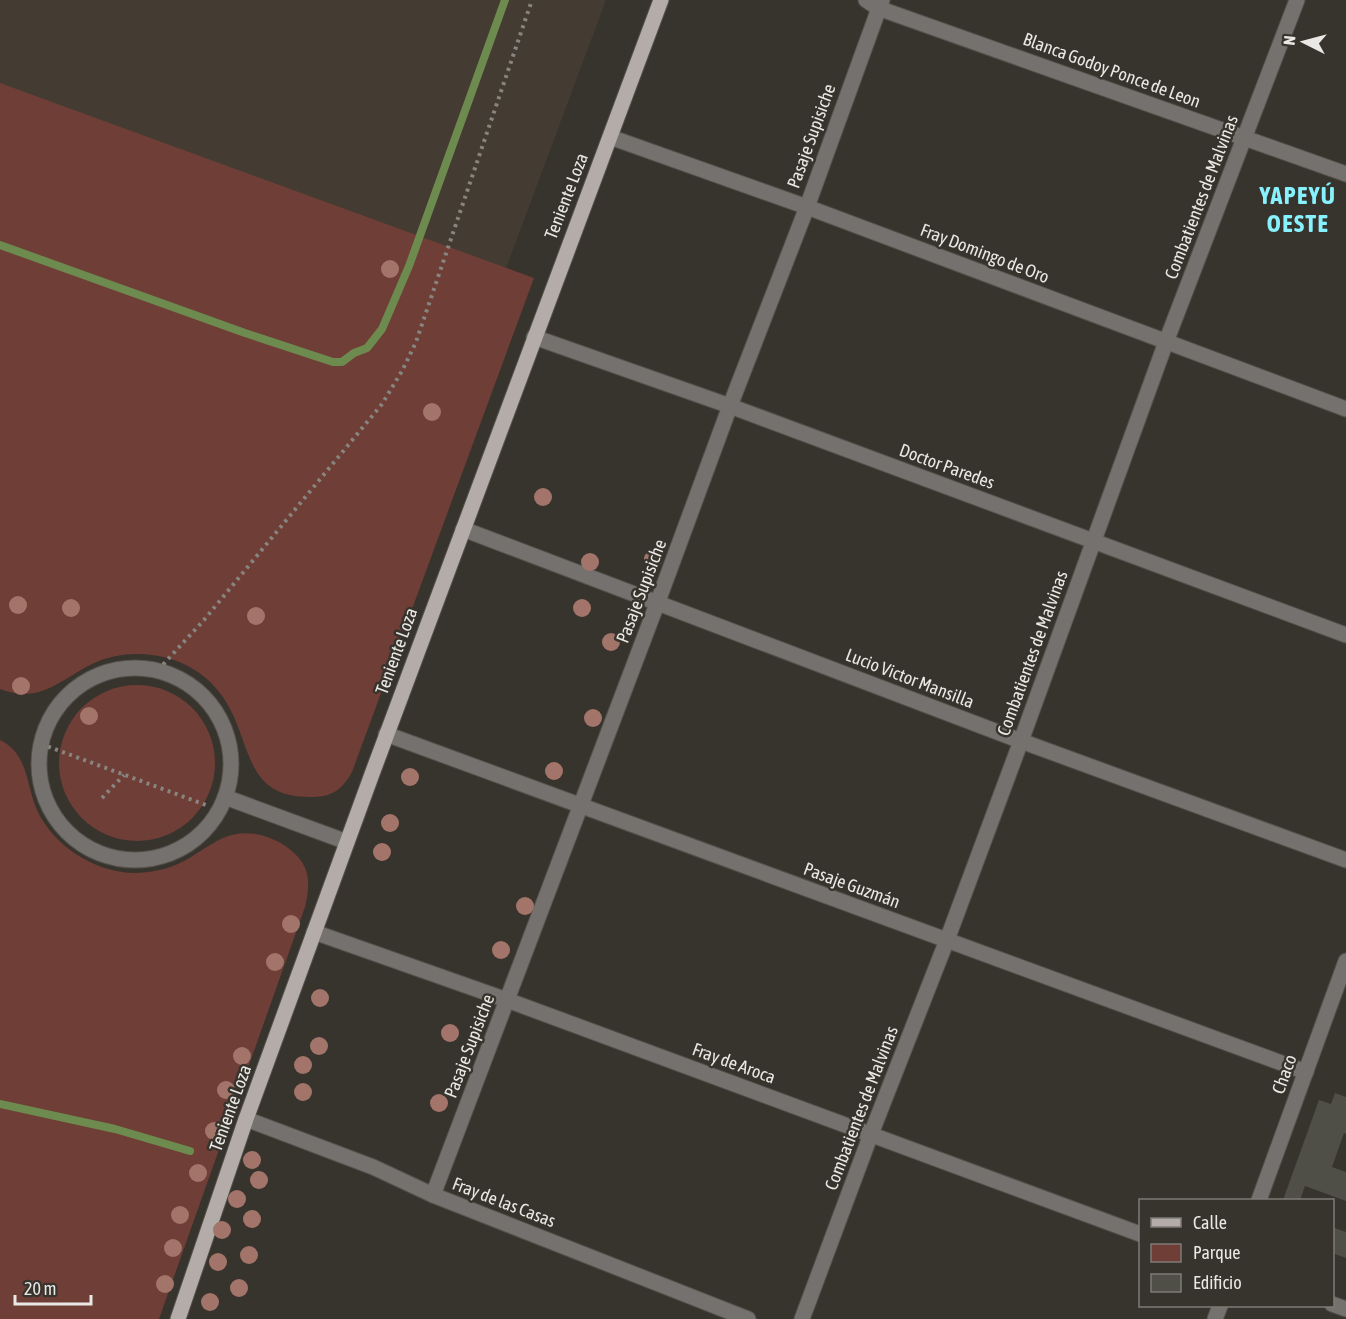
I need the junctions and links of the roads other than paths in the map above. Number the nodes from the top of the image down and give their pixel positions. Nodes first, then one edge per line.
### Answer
1 (660, 0) edge
2 (1297, 0) edge
3 (875, 3) edge
4 (610, 137) junction
5 (1244, 138) junction
6 (1346, 174) edge
7 (807, 207) junction
8 (534, 337) junction
9 (1166, 342) junction
10 (730, 406) junction
11 (1346, 410) edge
12 (462, 529) junction
13 (1093, 541) junction
14 (657, 604) junction
15 (1346, 635) edge
16 (387, 734) junction
17 (1021, 741) junction
18 (222, 803) junction
19 (579, 806) junction
20 (347, 842) junction
21 (1346, 860) edge
22 (314, 932) junction
23 (947, 940) junction
24 (1346, 961) edge
25 (507, 1000) junction
26 (1305, 1071) junction
27 (246, 1119) junction
28 (871, 1134) junction
29 (433, 1195) junction
30 (1259, 1199) edge
31 (1139, 1234) edge
32 (178, 1319) edge
33 (748, 1319) edge
34 (802, 1319) edge

1 - 4 main road, Teniente Loza
2 - 5 street, Combatientes de Malvinas
3 - 5 street, Blanca Godoy Ponce de Leon
3 - 7 street, Pasaje Supisiche
4 - 7 street, Fray Domingo de Oro
4 - 8 main road, Teniente Loza
5 - 6 street, Blanca Godoy Ponce de Leon
5 - 9 street, Combatientes de Malvinas
7 - 9 street, Fray Domingo de Oro
7 - 10 street, Pasaje Supisiche
8 - 10 street, Doctor Paredes
8 - 12 main road, Teniente Loza
9 - 11 street, Fray Domingo de Oro
9 - 13 street, Combatientes de Malvinas
10 - 13 street, Doctor Paredes
10 - 14 street, Pasaje Supisiche
12 - 14 street, Lucio Victor Mansilla
12 - 16 main road, Teniente Loza
13 - 15 street, Doctor Paredes
13 - 17 street, Combatientes de Malvinas
14 - 17 street, Lucio Victor Mansilla
14 - 19 street, Pasaje Supisiche
16 - 19 street, Pasaje Guzmán
16 - 20 main road, Teniente Loza
17 - 21 street, Lucio Victor Mansilla
17 - 23 street, Combatientes de Malvinas
18 - 18 street
18 - 20 street
19 - 23 street, Pasaje Guzmán
19 - 25 street, Pasaje Supisiche
20 - 22 main road, Teniente Loza
22 - 25 street, Fray de Aroca
22 - 27 main road, Teniente Loza
23 - 26 street, Pasaje Guzmán
23 - 28 street, Combatientes de Malvinas
24 - 26 street, Chaco
25 - 28 street, Fray de Aroca
25 - 29 street, Pasaje Supisiche
26 - 30 street, Chaco
27 - 29 street, Fray de las Casas
27 - 32 main road, Teniente Loza
28 - 31 street, Fray de Aroca
28 - 34 street, Combatientes de Malvinas
29 - 33 street, Fray de las Casas

